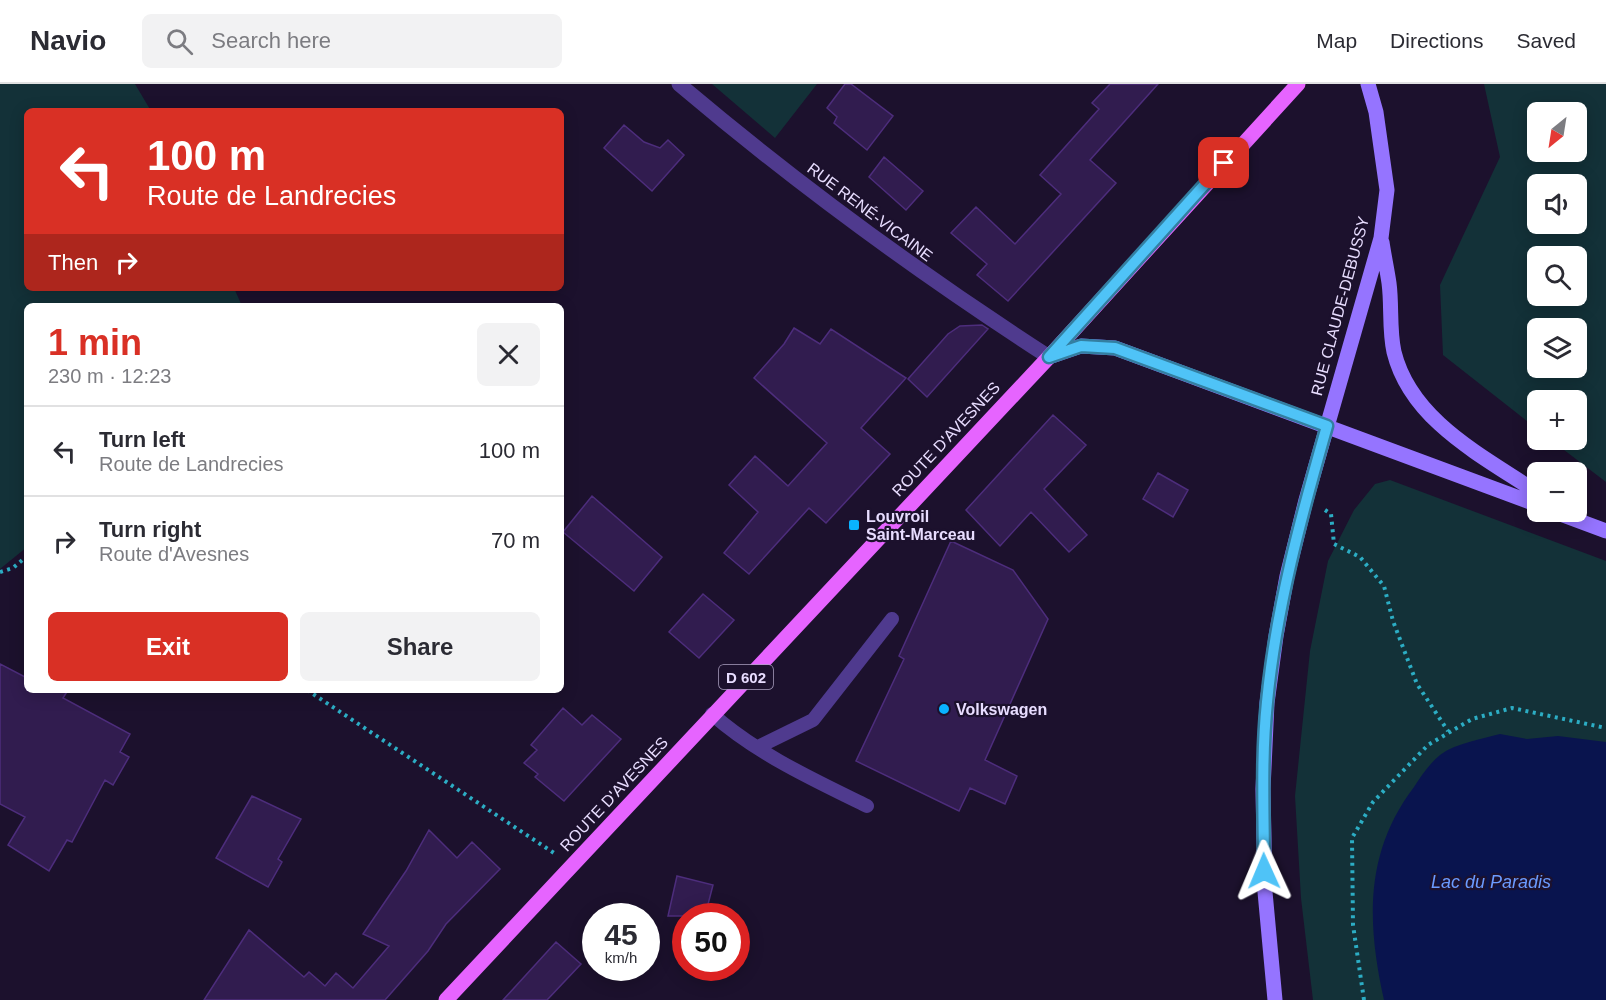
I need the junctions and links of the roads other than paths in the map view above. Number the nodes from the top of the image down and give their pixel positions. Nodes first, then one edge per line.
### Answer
1 (679, 84) edge
2 (1298, 84) edge
3 (1368, 84) edge
4 (1381, 238) junction
5 (1049, 357) junction
6 (1327, 426) junction
7 (1527, 486) edge
8 (1527, 501) edge
9 (1585, 522) edge
10 (1606, 531) edge
11 (892, 619) dead end
12 (712, 714) junction
13 (758, 747) junction
14 (867, 806) dead end
15 (446, 1000) edge
16 (1275, 1000) edge

1 - 5 street, RUE RENÉ-VICAINE
2 - 5 main road, ROUTE D'AVESNES / D 602
3 - 4 main road, RUE CLAUDE-DEBUSSY
4 - 6 main road, RUE CLAUDE-DEBUSSY
4 - 7 main road
5 - 6 main road
5 - 12 main road, ROUTE D'AVESNES / D 602
6 - 8 main road
6 - 16 main road, RUE CLAUDE-DEBUSSY
9 - 10 main road
11 - 13 lane
12 - 13 lane
12 - 15 main road, ROUTE D'AVESNES / D 602
13 - 14 lane

